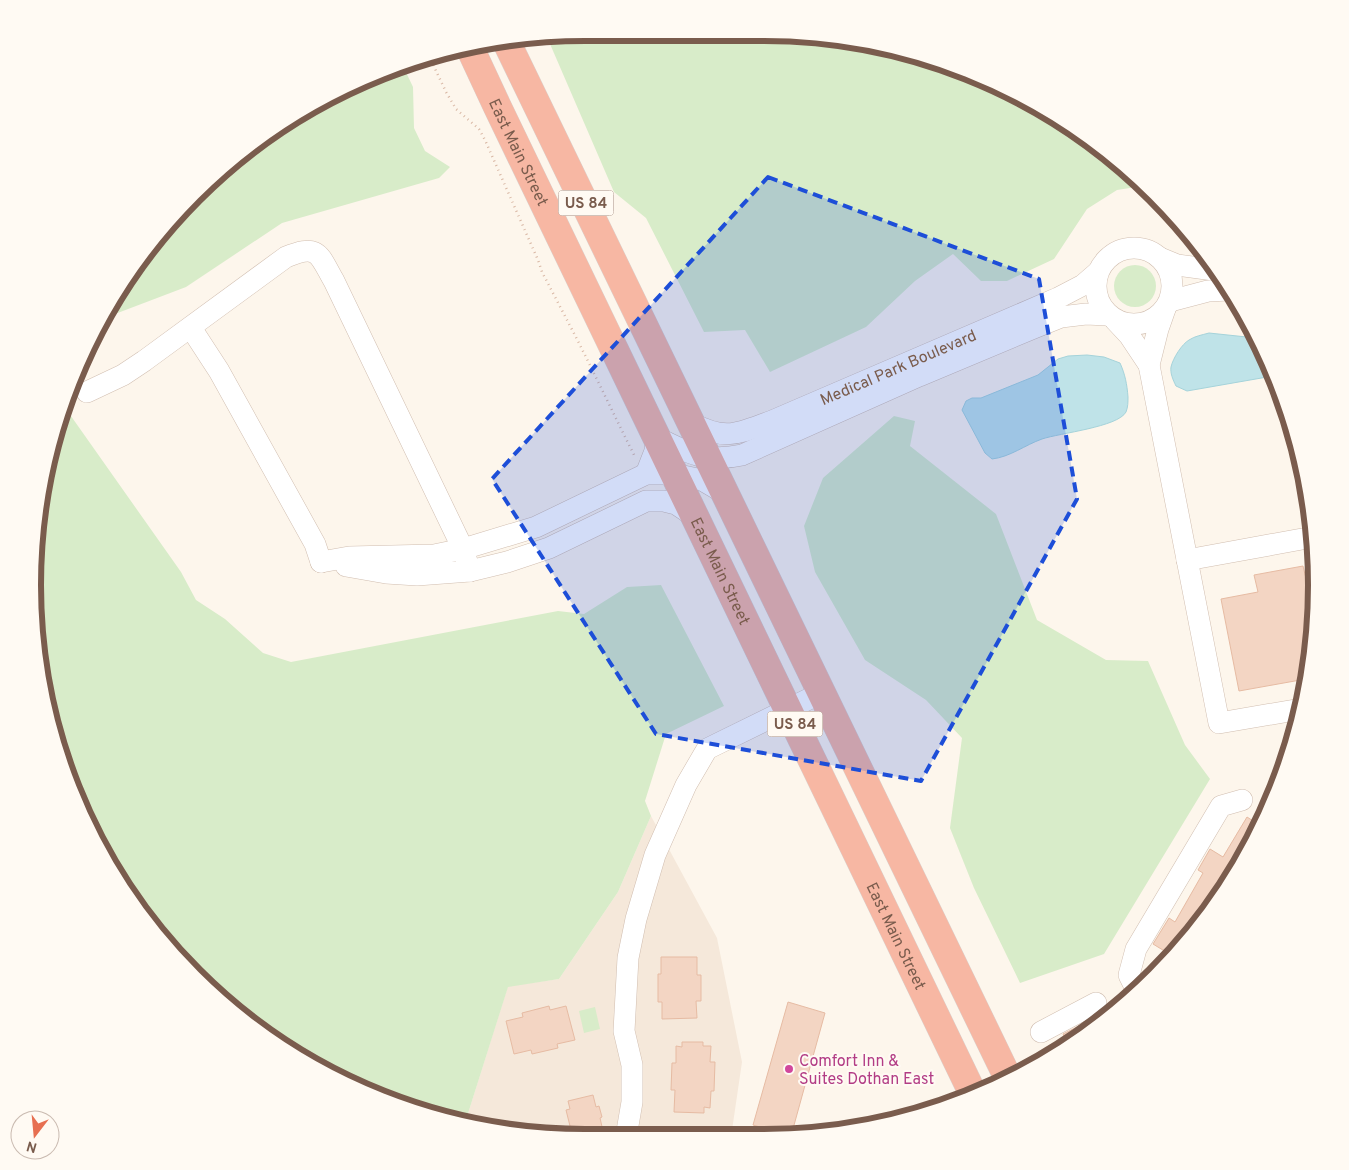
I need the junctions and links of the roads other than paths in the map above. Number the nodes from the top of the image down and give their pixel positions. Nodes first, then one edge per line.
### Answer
1 (509, 47) edge
2 (473, 53) edge
3 (1160, 258) junction
4 (1206, 269) edge
5 (1098, 272) junction
6 (1221, 290) edge
7 (1168, 305) junction
8 (1111, 317) junction
9 (191, 328) junction
10 (1149, 365) junction
11 (916, 368) junction
12 (87, 392) dead end
13 (691, 423) junction
14 (656, 437) junction
15 (742, 455) junction
16 (708, 458) junction
17 (674, 474) junction
18 (644, 475) junction
19 (726, 494) junction
20 (694, 516) junction
21 (1306, 538) edge
22 (463, 549) junction
23 (1187, 560) junction
24 (416, 565) junction
25 (470, 571) junction
26 (821, 692) junction
27 (787, 708) junction
28 (1293, 710) edge
29 (1242, 800) dead end
30 (1133, 984) edge
31 (1096, 1003) dead end
32 (1041, 1032) dead end
33 (1005, 1072) edge
34 (970, 1088) edge
35 (627, 1129) edge

1 - 13 highway, US 84
2 - 14 highway, East Main Street / US 84
3 - 4 street
3 - 5 street
3 - 7 street
5 - 8 street
5 - 11 street, Medical Park Boulevard
6 - 7 street
7 - 8 street
7 - 10 street
8 - 10 street
8 - 11 street, Medical Park Boulevard
9 - 12 street
9 - 22 street
9 - 24 street
10 - 23 street
11 - 13 street, Medical Park Boulevard
11 - 15 street, Medical Park Boulevard
13 - 16 highway, US 84
14 - 16 street, Medical Park Boulevard
14 - 17 highway, East Main Street / US 84
14 - 18 street
15 - 16 street, Medical Park Boulevard
15 - 19 street
16 - 19 highway, US 84
17 - 18 street
17 - 19 street
17 - 20 highway, East Main Street / US 84
18 - 22 street
19 - 26 highway, US 84
20 - 25 street
20 - 27 highway, East Main Street / US 84
21 - 23 street
22 - 24 street
22 - 25 street
23 - 28 street
24 - 25 street
26 - 27 street
26 - 33 highway, US 84
27 - 34 highway, East Main Street / US 84
27 - 35 street
29 - 30 street
31 - 32 street

